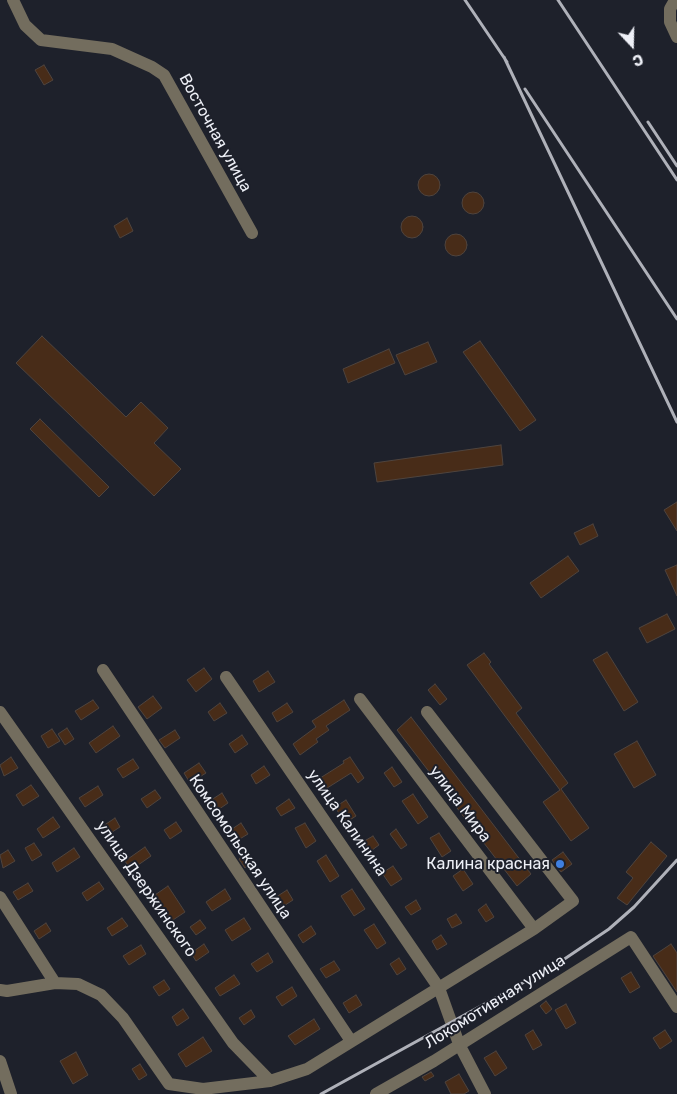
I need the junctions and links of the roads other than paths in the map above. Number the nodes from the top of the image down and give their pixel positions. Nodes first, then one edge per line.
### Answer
1 (13, 0) edge
2 (675, 0) edge
3 (677, 37) edge
4 (252, 233) dead end
5 (103, 670) dead end
6 (226, 677) dead end
7 (360, 698) dead end
8 (0, 712) edge
9 (427, 712) dead end
10 (0, 897) edge
11 (534, 929) junction
12 (55, 983) junction
13 (439, 988) junction
14 (0, 990) edge
15 (677, 1007) edge
16 (351, 1041) junction
17 (459, 1044) junction
18 (0, 1061) edge
19 (270, 1081) junction
20 (11, 1094) edge
21 (376, 1094) edge
22 (485, 1094) edge

1 - 4 street, Восточная улица
2 - 3 street
5 - 16 street, Комсомольская улица
6 - 13 street, улица Калинина
7 - 11 street, улица Мира
8 - 19 street, улица Дзержинского
9 - 11 street
10 - 12 street
11 - 13 street
12 - 14 street
12 - 19 street
13 - 16 street
13 - 17 street, улица Калинина
15 - 17 street, Локомотивная улица
16 - 19 street
17 - 21 street, Локомотивная улица
17 - 22 street, улица Калинина
18 - 20 street

